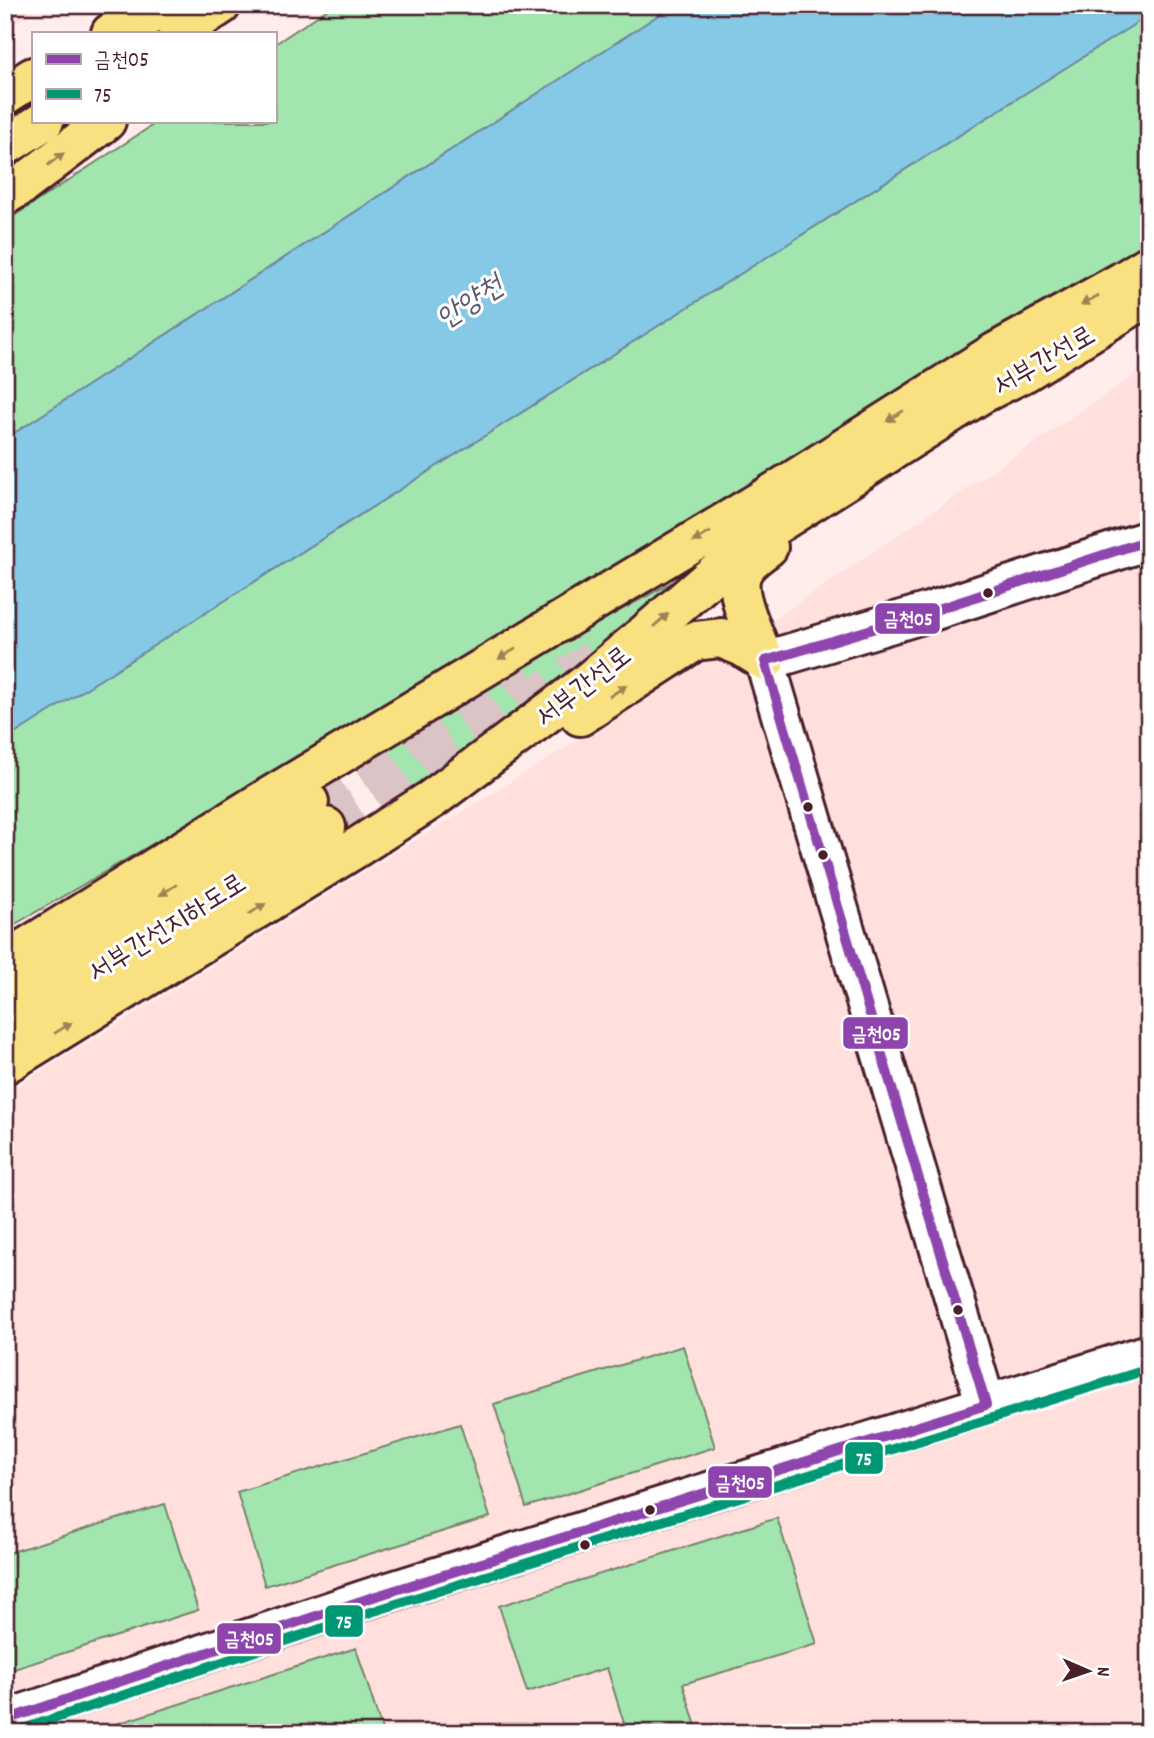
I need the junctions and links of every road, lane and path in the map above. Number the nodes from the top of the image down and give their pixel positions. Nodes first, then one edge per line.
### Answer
1 (172, 5) edge
2 (221, 5) edge
3 (246, 5) edge
4 (113, 32) edge
5 (180, 32) edge
6 (213, 32) edge
7 (32, 78) edge
8 (5, 95) edge
9 (42, 122) edge
10 (105, 122) edge
11 (5, 146) edge
12 (5, 195) edge
13 (1149, 265) edge
14 (1149, 296) edge
15 (1025, 372) junction
16 (1149, 541) edge
17 (765, 661) junction
18 (432, 799) junction
19 (256, 805) junction
20 (5, 941) edge
21 (5, 961) edge
22 (5, 992) edge
23 (5, 1025) edge
24 (5, 1064) edge
25 (1149, 1354) edge
26 (986, 1405) junction
27 (5, 1720) edge

1 - 4 main road
2 - 5 main road
3 - 6 main road
7 - 8 main road
9 - 11 main road
12 -> 10 main road
13 -> 19 main road, 서부간선로
14 - 15 main road, 서부간선로
15 - 17 main road
18 -> 15 main road, 서부간선로
16 - 17 street
18 -> 17 main road
17 - 26 street
24 -> 18 main road, 서부간선로
19 - 20 main road
19 - 21 main road, 서부간선로
23 -> 22 main road, 서부간선지하도로
25 - 26 street
26 - 27 street

